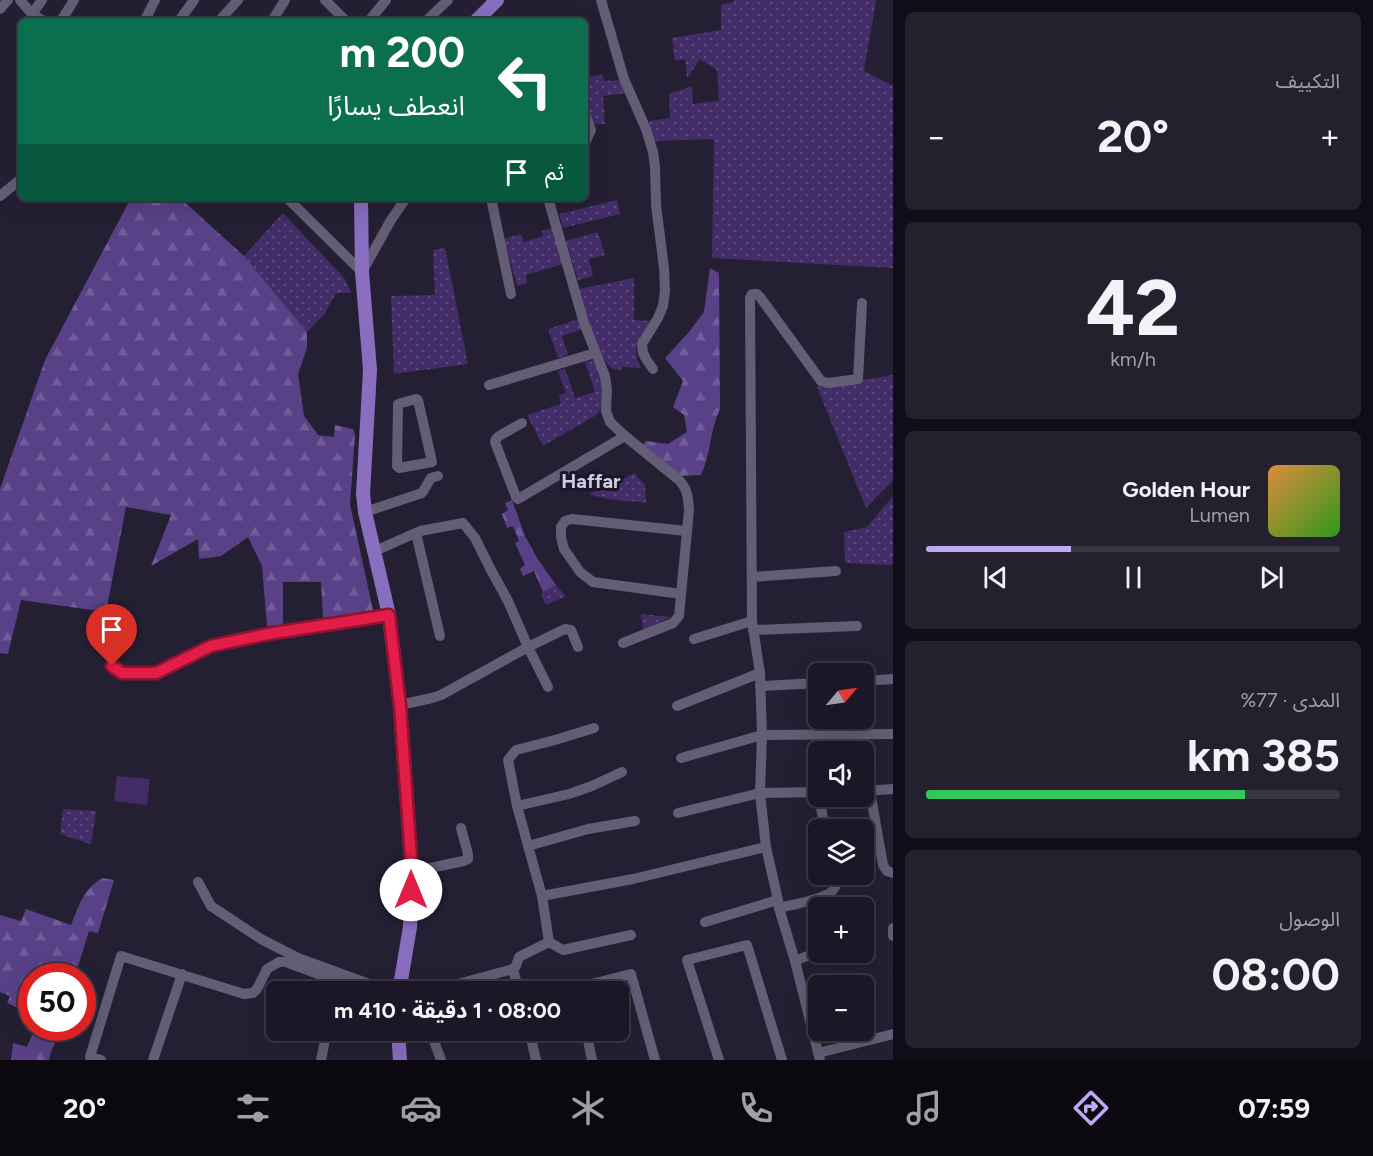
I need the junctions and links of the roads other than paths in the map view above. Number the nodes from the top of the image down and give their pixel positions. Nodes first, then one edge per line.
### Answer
1 (20, 0) edge
2 (42, 0) edge
3 (74, 0) edge
4 (155, 0) edge
5 (194, 0) edge
6 (238, 0) edge
7 (285, 0) edge
8 (325, 0) edge
9 (386, 0) edge
10 (448, 0) edge
11 (497, 0) edge
12 (601, 0) edge
13 (32, 14) junction
14 (39, 18) edge
15 (63, 18) edge
16 (146, 18) dead end
17 (181, 18) edge
18 (222, 18) edge
19 (274, 18) edge
20 (343, 18) edge
21 (371, 18) edge
22 (429, 18) edge
23 (479, 18) edge
24 (588, 122) edge
25 (588, 136) edge
26 (18, 181) edge
27 (0, 196) edge
28 (290, 201) edge
29 (362, 201) edge
30 (404, 201) edge
31 (492, 201) edge
32 (549, 201) edge
33 (362, 272) junction
34 (512, 294) dead end
35 (862, 303) dead end
36 (595, 353) junction
37 (653, 369) dead end
38 (489, 385) dead end
39 (522, 423) dead end
40 (625, 436) junction
41 (432, 462) joint
42 (438, 476) dead end
43 (365, 512) junction
44 (686, 531) junction
45 (416, 533) junction
46 (375, 551) junction
47 (836, 571) dead end
48 (752, 577) junction
49 (681, 594) junction
50 (389, 615) junction
51 (110, 621) dead end
52 (752, 625) junction
53 (857, 626) dead end
54 (440, 636) dead end
55 (694, 639) dead end
56 (623, 643) dead end
57 (528, 647) junction
58 (579, 647) dead end
59 (760, 673) junction
60 (893, 679) edge
61 (874, 680) edge
62 (808, 684) edge
63 (760, 686) junction
64 (548, 687) dead end
65 (400, 705) junction
66 (677, 706) dead end
67 (594, 728) dead end
68 (893, 734) edge
69 (762, 735) junction
70 (681, 758) dead end
71 (622, 772) dead end
72 (893, 789) edge
73 (874, 790) edge
74 (760, 793) junction
75 (808, 794) edge
76 (517, 806) junction
77 (871, 807) edge
78 (678, 813) dead end
79 (635, 821) dead end
80 (460, 828) dead end
81 (528, 846) junction
82 (766, 847) junction
83 (412, 872) junction
84 (893, 873) edge
85 (198, 882) dead end
86 (835, 885) edge
87 (542, 896) junction
88 (778, 904) junction
89 (705, 922) dead end
90 (893, 928) edge
91 (631, 935) dead end
92 (893, 936) edge
93 (549, 942) junction
94 (808, 956) edge
95 (795, 961) junction
96 (513, 969) junction
97 (182, 974) junction
98 (327, 981) edge
99 (361, 981) edge
100 (401, 981) edge
101 (469, 981) edge
102 (516, 981) edge
103 (604, 981) edge
104 (893, 1034) edge
105 (325, 1041) edge
106 (399, 1041) edge
107 (434, 1041) edge
108 (532, 1041) edge
109 (588, 1041) edge
110 (819, 1056) edge
111 (101, 1060) edge
112 (153, 1060) edge
113 (321, 1060) edge
114 (400, 1060) edge
115 (441, 1060) edge
116 (536, 1060) edge
117 (592, 1060) edge
118 (656, 1060) edge
119 (719, 1060) edge
120 (782, 1060) edge

1 - 13 street
2 - 13 street
3 - 15 street
4 - 16 street
5 - 17 street
6 - 18 street
7 - 19 street
8 - 20 street
9 - 21 street
10 - 22 street
11 - 23 main road
12 - 37 street
13 - 14 street
24 - 25 street
26 - 27 street
28 - 33 street
29 - 33 main road
30 - 33 street
31 - 34 street
32 - 36 street
33 - 43 main road
35 - 48 street
36 - 38 street
36 - 40 street
39 - 40 street
40 - 44 street
41 - 41 street
42 - 43 street
43 - 46 main road
44 - 49 street
44 - 49 street
45 - 46 street
45 - 54 street
45 - 57 street
46 - 50 main road
47 - 48 street
48 - 52 street
49 - 56 street
50 - 51 street
50 - 65 main road
52 - 53 street
52 - 55 street
52 - 59 street
57 - 58 street
57 - 64 street
57 - 65 street
59 - 63 street
59 - 66 street
60 - 61 street
62 - 63 street
63 - 69 street
65 - 83 main road
67 - 76 street
68 - 69 street
69 - 70 street
69 - 74 street
71 - 76 street
72 - 73 street
74 - 75 street
74 - 78 street
74 - 82 street
76 - 81 street
77 - 84 street
79 - 81 street
80 - 83 street
81 - 87 street
82 - 87 street
82 - 88 street
83 - 100 main road
85 - 99 street
86 - 88 street
87 - 93 street
88 - 89 street
88 - 95 street
90 - 92 street
91 - 93 street
93 - 96 street
94 - 95 street
95 - 110 street
96 - 101 street
96 - 102 street
97 - 98 street
97 - 111 street
97 - 112 street
103 - 118 street
104 - 110 street
105 - 113 street
106 - 114 main road
107 - 115 street
108 - 116 street
109 - 117 street
119 - 120 street

